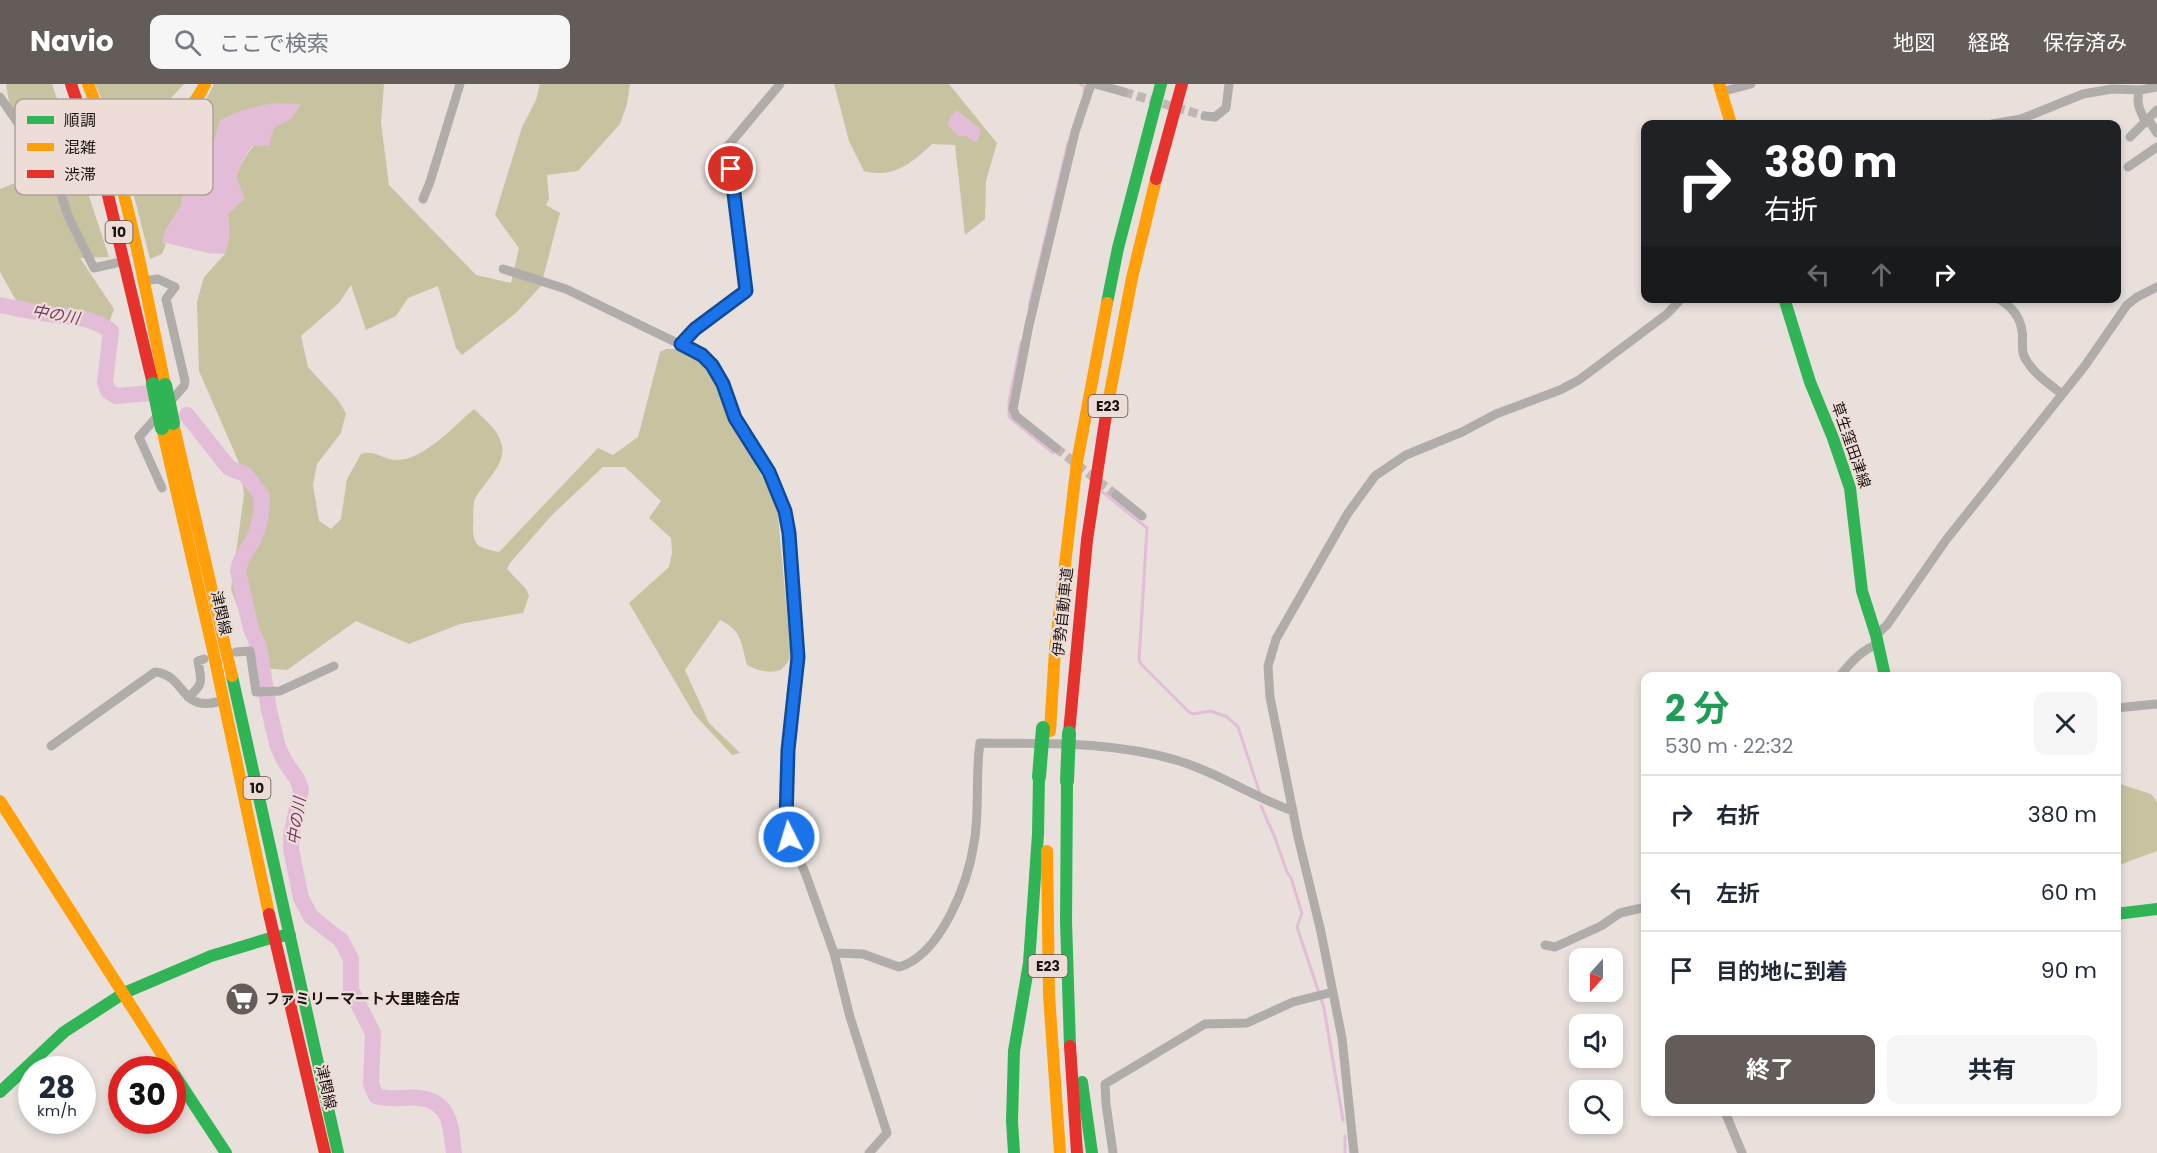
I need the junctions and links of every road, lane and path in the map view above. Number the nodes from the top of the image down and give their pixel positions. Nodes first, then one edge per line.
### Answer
1 (71, 84) edge
2 (88, 84) edge
3 (205, 84) edge
4 (460, 84) edge
5 (780, 84) edge
6 (1093, 84) edge
7 (1161, 84) edge
8 (1182, 84) edge
9 (1229, 84) edge
10 (1751, 84) edge
11 (2107, 87) edge
12 (2157, 87) edge
13 (1720, 88) edge
14 (2140, 90) junction
15 (1124, 92) tunnel mouth
16 (0, 97) edge
17 (77, 99) edge
18 (93, 99) edge
19 (196, 99) edge
20 (2157, 110) edge
21 (1205, 116) dead end
22 (15, 119) edge
23 (1730, 120) edge
24 (2015, 120) edge
25 (2147, 120) junction
26 (2157, 133) edge
27 (2130, 137) dead end
28 (2157, 147) edge
29 (2128, 167) dead end
30 (61, 195) edge
31 (107, 195) edge
32 (124, 195) edge
33 (423, 199) dead end
34 (116, 263) dead end
35 (503, 269) dead end
36 (150, 280) dead end
37 (2157, 287) edge
38 (1677, 303) edge
39 (1786, 303) edge
40 (2004, 303) edge
41 (681, 344) junction
42 (159, 384) junction
43 (2062, 394) junction
44 (168, 426) junction
45 (1056, 448) tunnel mouth
46 (162, 488) dead end
47 (1116, 495) tunnel mouth
48 (1142, 516) dead end
49 (1877, 639) junction
50 (236, 652) dead end
51 (204, 659) dead end
52 (334, 666) dead end
53 (1843, 672) edge
54 (1884, 672) edge
55 (188, 697) junction
56 (217, 702) dead end
57 (2157, 704) edge
58 (2121, 708) edge
59 (51, 746) dead end
60 (1044, 777) junction
61 (0, 801) edge
62 (1293, 812) junction
63 (1641, 908) edge
64 (2157, 909) edge
65 (2121, 913) edge
66 (290, 935) junction
67 (274, 937) junction
68 (1545, 945) dead end
69 (834, 953) junction
70 (1066, 962) junction
71 (124, 993) junction
72 (1329, 993) junction
73 (163, 1056) edge
74 (0, 1092) edge
75 (186, 1092) edge
76 (1727, 1116) edge
77 (226, 1153) edge
78 (325, 1153) edge
79 (338, 1153) edge
80 (869, 1153) edge
81 (1014, 1153) edge
82 (1060, 1153) edge
83 (1077, 1153) edge
84 (1092, 1153) edge
85 (1113, 1153) edge
86 (1354, 1153) edge
87 (1742, 1153) edge

1 - 17 main road, 津関線 / 10
2 - 18 main road, 津関線 / 10
3 - 19 main road
4 - 33 street
5 - 41 street
6 - 15 street
6 - 45 street
7 - 60 main road, 伊勢自動車道 / E23
8 - 70 main road, 伊勢自動車道 / E23, bridge
9 - 21 street
10 - 13 street
11 - 14 street
11 - 24 street
12 - 14 street
13 - 23 main road
14 - 25 street
16 - 22 street
20 - 25 street
25 - 26 street
25 - 27 street
28 - 29 street
30 - 34 street
31 - 42 main road, 津関線 / 10
32 - 42 main road, 津関線 / 10
35 - 41 street
36 - 46 street
37 - 43 street
38 - 62 street
39 - 49 main road, 草生窪田津線
40 - 43 street
41 - 69 street
42 - 44 main road, 津関線 / 10, bridge
43 - 49 street
44 - 66 main road, 津関線 / 10
44 - 67 main road, 津関線 / 10
47 - 48 street
49 - 53 street
49 - 54 main road, 草生窪田津線
50 - 52 street
51 - 55 street
55 - 56 street
55 - 59 street
57 - 58 street
60 - 81 main road
60 - 82 main road, 伊勢自動車道 / E23
61 - 71 main road
62 - 69 street
62 - 72 street
63 - 68 street
64 - 65 main road
66 - 67 main road
66 - 79 main road, 津関線 / 10
67 - 71 main road
67 - 78 main road, 津関線 / 10
69 - 80 street
70 - 83 main road, 伊勢自動車道 / E23
70 - 84 main road
71 - 73 main road
71 - 74 main road
72 - 85 street
72 - 86 street
75 - 77 main road
76 - 87 street

